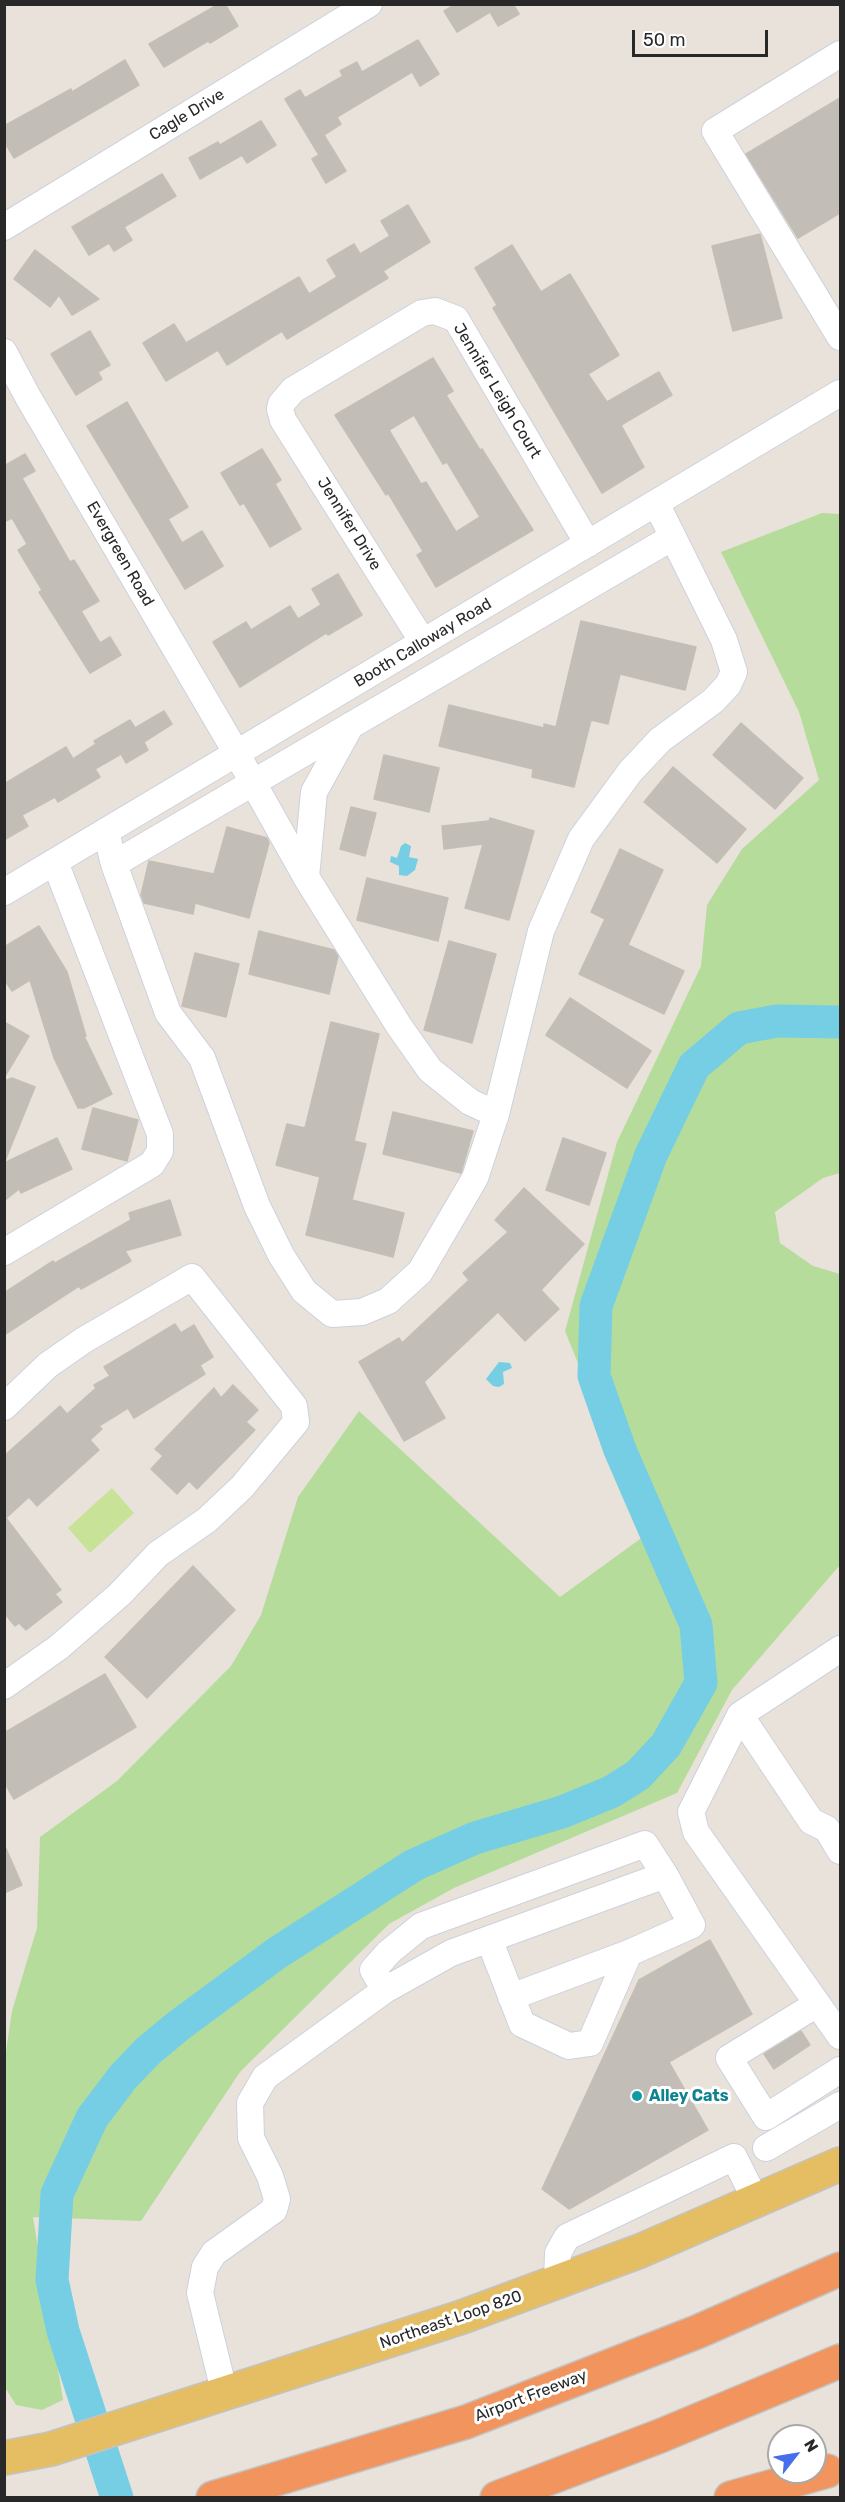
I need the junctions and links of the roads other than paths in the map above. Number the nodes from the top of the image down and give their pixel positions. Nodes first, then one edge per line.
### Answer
1 (369, 4) edge
2 (840, 54) edge
3 (4, 227) edge
4 (840, 337) edge
5 (4, 352) edge
6 (840, 393) edge
7 (281, 404) joint
8 (656, 503) junction
9 (673, 537) junction
10 (588, 544) junction
11 (423, 642) junction
12 (351, 725) junction
13 (237, 754) junction
14 (253, 784) junction
15 (106, 832) junction
16 (56, 862) junction
17 (114, 864) junction
18 (306, 877) junction
19 (4, 892) edge
20 (496, 1114) junction
21 (4, 1252) edge
22 (4, 1407) edge
23 (840, 1650) edge
24 (6, 1681) edge
25 (740, 1715) junction
26 (837, 1838) edge
27 (665, 1875) junction
28 (489, 1939) junction
29 (629, 1953) junction
30 (385, 1990) junction
31 (511, 1997) junction
32 (818, 2004) junction
33 (840, 2036) edge
34 (840, 2070) edge
35 (840, 2105) edge
36 (766, 2148) dead end
37 (840, 2164) edge
38 (756, 2201) junction
39 (840, 2269) edge
40 (557, 2282) junction
41 (840, 2361) edge
42 (225, 2395) junction
43 (7, 2450) edge
44 (834, 2468) edge
45 (213, 2498) edge
46 (497, 2498) edge
47 (730, 2498) edge
48 (763, 2498) edge

1 - 3 street, Cagle Drive
2 - 4 street
5 - 13 street, Evergreen Road
6 - 8 street, Booth Calloway Road
7 - 10 street, Jennifer Leigh Court
7 - 11 street, Jennifer Drive
8 - 9 street
8 - 10 street, Booth Calloway Road
9 - 12 street
9 - 20 street
10 - 11 street, Booth Calloway Road
11 - 13 street, Booth Calloway Road
12 - 14 street
12 - 18 street
13 - 14 street, Evergreen Road
13 - 15 street, Booth Calloway Road
14 - 17 street
14 - 18 street, Evergreen Road
15 - 16 street, Booth Calloway Road
15 - 17 street
16 - 19 street, Booth Calloway Road
16 - 21 street
17 - 20 street
18 - 20 street, Evergreen Road
22 - 24 street
23 - 25 street
25 - 26 street
25 - 32 street
27 - 28 street
27 - 29 street
27 - 30 street
28 - 30 street
28 - 31 street
29 - 31 street
29 - 31 street
30 - 42 street
32 - 33 street
32 - 34 street
35 - 36 street
37 - 38 main road, Northeast Loop 820
38 - 40 main road, Northeast Loop 820
38 - 40 street
39 - 45 highway, Airport Freeway
40 - 42 main road, Northeast Loop 820
41 - 46 highway
42 - 43 main road, Northeast Loop 820
44 - 47 highway
44 - 48 main road

